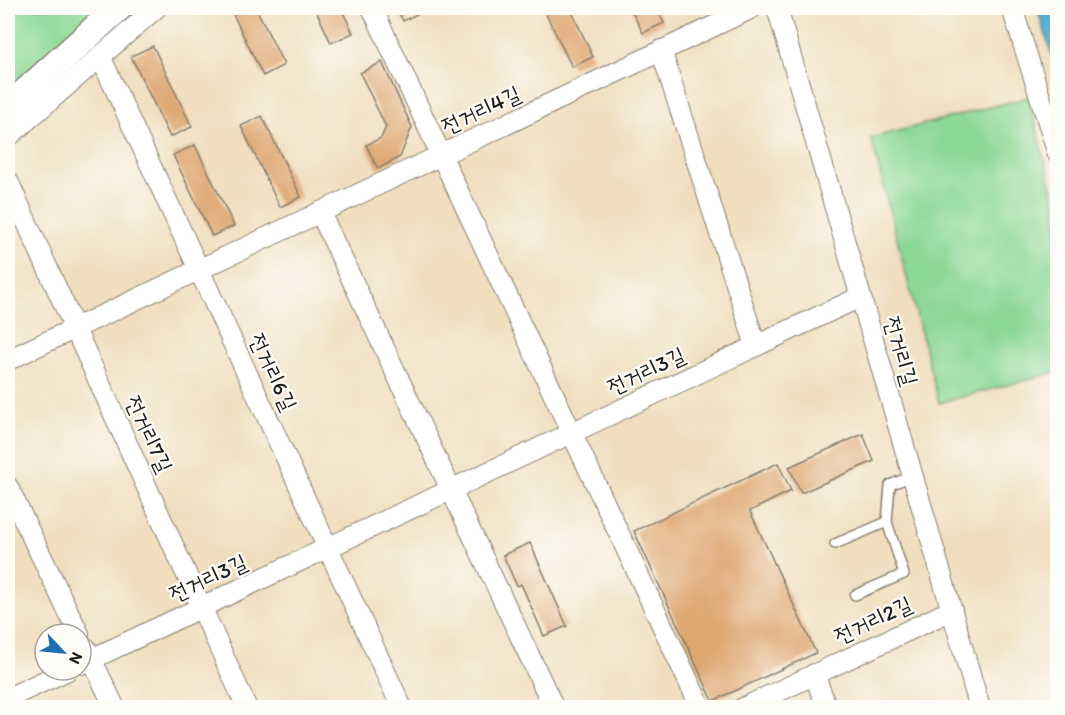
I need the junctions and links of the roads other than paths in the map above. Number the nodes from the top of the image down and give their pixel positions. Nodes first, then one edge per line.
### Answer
1 (118, 8) edge
2 (156, 8) edge
3 (372, 8) edge
4 (752, 8) edge
5 (777, 8) edge
6 (1012, 8) edge
7 (662, 50) junction
8 (100, 56) junction
9 (8, 108) edge
10 (8, 137) edge
11 (442, 154) junction
12 (1058, 154) edge
13 (8, 181) edge
14 (320, 212) junction
15 (199, 270) junction
16 (860, 297) junction
17 (74, 328) junction
18 (756, 346) junction
19 (8, 360) edge
20 (572, 433) junction
21 (912, 476) junction
22 (8, 487) edge
23 (452, 489) junction
24 (886, 522) junction
25 (835, 544) dead end
26 (328, 548) junction
27 (855, 595) dead end
28 (201, 607) junction
29 (952, 610) junction
30 (73, 622) edge
31 (93, 658) edge
32 (93, 672) edge
33 (814, 674) junction
34 (42, 682) edge
35 (8, 698) edge
36 (115, 708) edge
37 (247, 708) edge
38 (402, 708) edge
39 (554, 708) edge
40 (701, 708) edge
41 (743, 708) edge
42 (827, 708) edge
43 (980, 708) edge

1 - 9 street
2 - 8 street
3 - 11 street
4 - 7 street, 전거리4길
5 - 16 street, 전거리길
6 - 12 street
7 - 11 street, 전거리4길
7 - 18 street
8 - 10 street
8 - 15 street, 전거리6길
11 - 14 street, 전거리4길
11 - 20 street
13 - 17 street, 전거리7길
14 - 15 street, 전거리4길
14 - 23 street
15 - 17 street, 전거리4길
15 - 26 street, 전거리6길
16 - 18 street, 전거리3길
16 - 21 street, 전거리길
17 - 19 street, 전거리4길
17 - 28 street, 전거리7길
18 - 20 street, 전거리3길
20 - 23 street, 전거리3길
20 - 40 street
21 - 24 lane
21 - 29 street, 전거리길
22 - 30 street
23 - 26 street, 전거리3길
23 - 39 street
24 - 25 lane
24 - 27 lane
26 - 28 street, 전거리3길
26 - 38 street, 전거리6길
28 - 31 street, 전거리3길
28 - 37 street, 전거리7길
29 - 33 street, 전거리2길
29 - 43 street, 전거리길
32 - 36 street
33 - 41 street, 전거리2길
33 - 42 street
34 - 35 street

